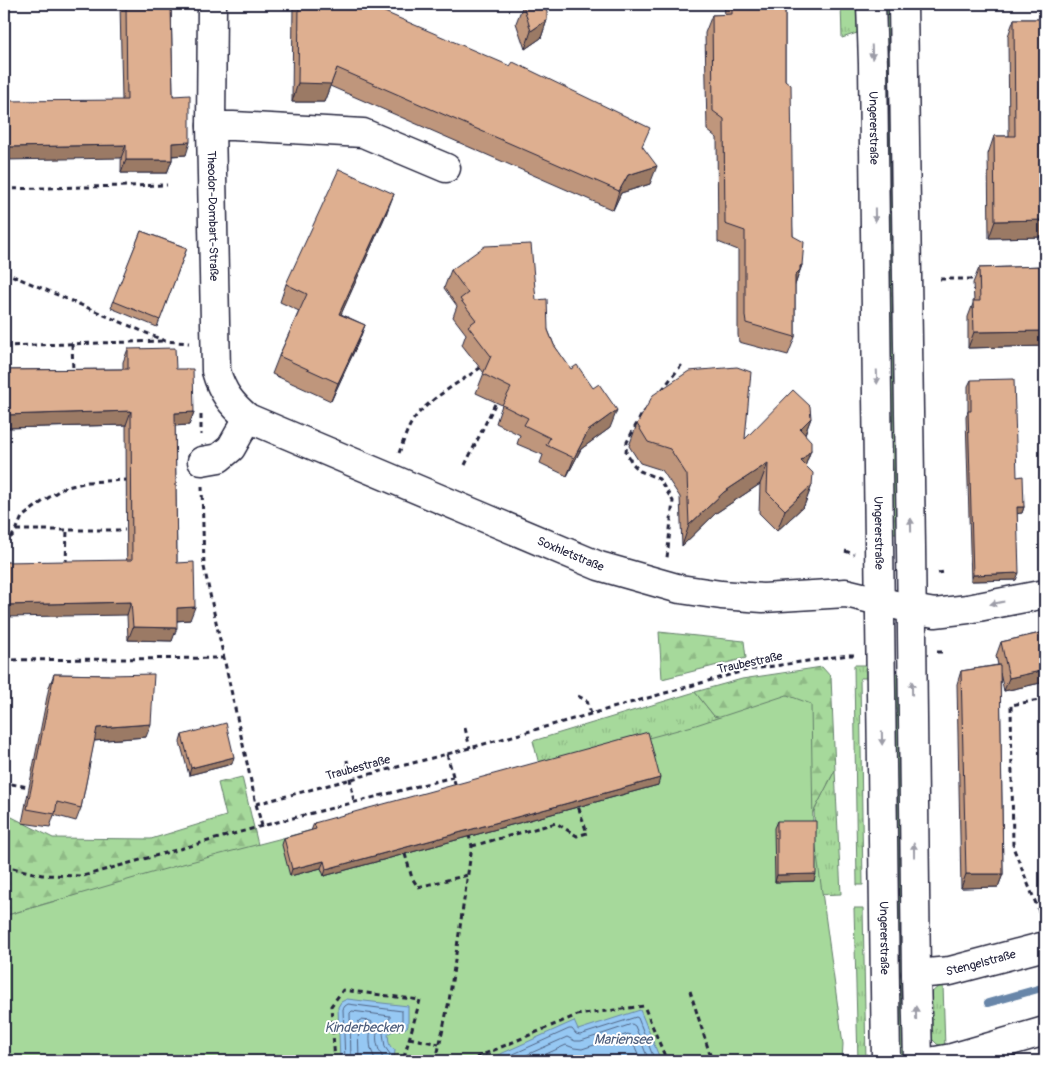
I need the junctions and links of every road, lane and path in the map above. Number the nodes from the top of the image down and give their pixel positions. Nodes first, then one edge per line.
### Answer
1 (212, 4) edge
2 (871, 4) edge
3 (904, 4) edge
4 (212, 126) junction
5 (446, 168) dead end
6 (167, 185) dead end
7 (4, 189) edge
8 (4, 272) edge
9 (940, 279) dead end
10 (978, 279) edge
11 (165, 341) junction
12 (190, 343) dead end
13 (72, 344) junction
14 (4, 346) edge
15 (683, 364) dead end
16 (480, 368) edge
17 (73, 372) edge
18 (6, 374) edge
19 (660, 392) edge
20 (496, 402) edge
21 (648, 406) edge
22 (201, 415) dead end
23 (248, 418) junction
24 (202, 461) junction
25 (465, 464) dead end
26 (389, 477) junction
27 (126, 480) dead end
28 (16, 530) junction
29 (67, 530) junction
30 (126, 530) dead end
31 (669, 543) dead end
32 (4, 544) edge
33 (66, 566) edge
34 (1045, 594) edge
35 (880, 601) junction
36 (912, 609) junction
37 (848, 655) dead end
38 (224, 658) junction
39 (4, 660) edge
40 (578, 696) dead end
41 (1045, 699) edge
42 (591, 714) junction
43 (465, 728) dead end
44 (470, 748) junction
45 (447, 754) junction
46 (347, 760) dead end
47 (453, 777) junction
48 (4, 779) edge
49 (350, 779) junction
50 (29, 787) edge
51 (457, 790) edge
52 (354, 802) junction
53 (256, 804) junction
54 (578, 806) edge
55 (262, 826) junction
56 (469, 836) edge
57 (472, 846) junction
58 (405, 854) edge
59 (4, 866) edge
60 (468, 875) junction
61 (1045, 927) edge
62 (1045, 946) edge
63 (916, 974) junction
64 (690, 991) dead end
65 (1045, 1031) edge
66 (409, 1038) junction
67 (439, 1044) junction
68 (335, 1061) edge
69 (403, 1061) edge
70 (436, 1061) edge
71 (468, 1061) edge
72 (667, 1061) edge
73 (712, 1061) edge
74 (886, 1061) edge
75 (918, 1061) edge
76 (935, 1061) edge

1 - 4 main road, Theodor-Dombart-Straße
2 -> 35 main road, Ungererstraße
36 -> 3 main road
4 - 5 main road
4 - 23 main road, Theodor-Dombart-Straße
6 - 7 path
8 - 11 path
9 - 10 path
11 - 12 path
11 - 13 path
13 - 14 path
13 - 17 path
14 - 18 path
15 - 19 path
16 - 26 path
20 - 25 path
21 - 31 path
22 - 24 path
23 - 24 main road
23 - 26 main road, Soxhletstraße
24 - 38 path
26 - 35 main road, Soxhletstraße
27 - 28 path
28 - 29 path
28 - 32 path
29 - 30 path
29 - 33 path
34 -> 36 main road, Soxhletstraße
35 - 36 main road, Soxhletstraße
35 -> 74 main road, Ungererstraße
63 -> 36 main road
37 - 42 path, Traubestraße
38 - 39 path
38 - 53 path
40 - 42 path
41 - 61 path
42 - 44 path, Traubestraße
43 - 44 path
44 - 45 path, Traubestraße
45 - 47 path
45 - 49 path, Traubestraße
46 - 49 path
47 - 51 path
47 - 52 path
48 - 50 path
49 - 52 path
49 - 53 path, Traubestraße
52 - 55 path
53 - 55 path
54 - 57 path
55 - 59 path
56 - 57 path
57 - 60 path
58 - 60 path
60 - 67 path
62 - 63 main road, Stengelstraße
75 -> 63 main road
64 - 73 path
65 - 76 main road
66 - 67 path
66 - 68 path
66 - 69 path
67 - 70 path
71 - 72 path

